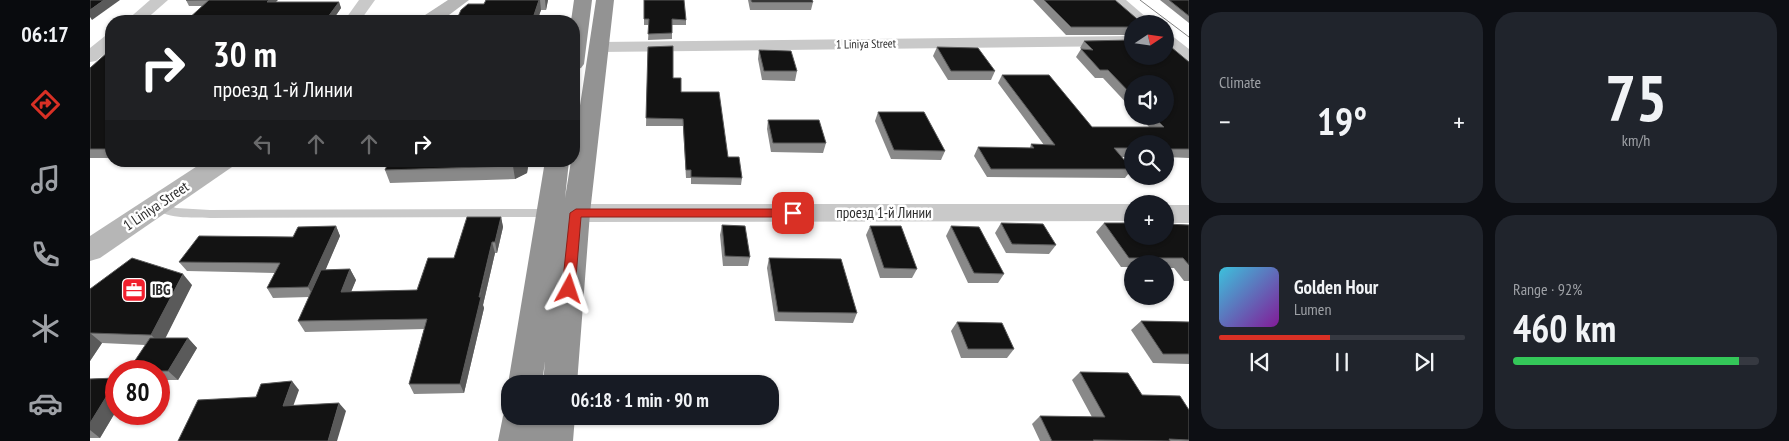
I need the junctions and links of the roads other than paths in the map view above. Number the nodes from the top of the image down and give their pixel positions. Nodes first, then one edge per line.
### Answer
1 (160, 0) edge
2 (367, 0) edge
3 (460, 0) edge
4 (583, 0) edge
5 (605, 0) edge
6 (1116, 0) edge
7 (141, 15) edge
8 (356, 15) edge
9 (438, 15) edge
10 (1135, 15) edge
11 (580, 20) edge
12 (1174, 40) edge
13 (1189, 41) edge
14 (1124, 42) edge
15 (1174, 46) edge
16 (600, 47) junction
17 (1189, 58) edge
18 (580, 134) edge
19 (213, 167) edge
20 (558, 167) edge
21 (573, 167) edge
22 (158, 205) junction
23 (562, 213) junction
24 (1124, 214) edge
25 (1174, 214) edge
26 (1189, 214) edge
27 (90, 250) edge
28 (527, 375) edge
29 (560, 375) edge
30 (519, 425) edge
31 (556, 425) edge
32 (517, 441) edge
33 (554, 441) edge

1 - 7 street
2 - 8 street
3 - 9 street
4 - 11 highway
5 - 16 highway
6 - 10 street
12 - 13 street
14 - 16 street, 1 Liniya Street
15 - 17 street
16 - 18 highway
19 - 22 street, 1 Liniya Street
20 - 23 highway
21 - 23 highway
22 - 23 lane
22 - 27 street, 1 Liniya Street
23 - 24 street, проезд 1-й Линии
23 - 28 highway
23 - 29 highway
25 - 26 street
30 - 32 highway
31 - 33 highway

